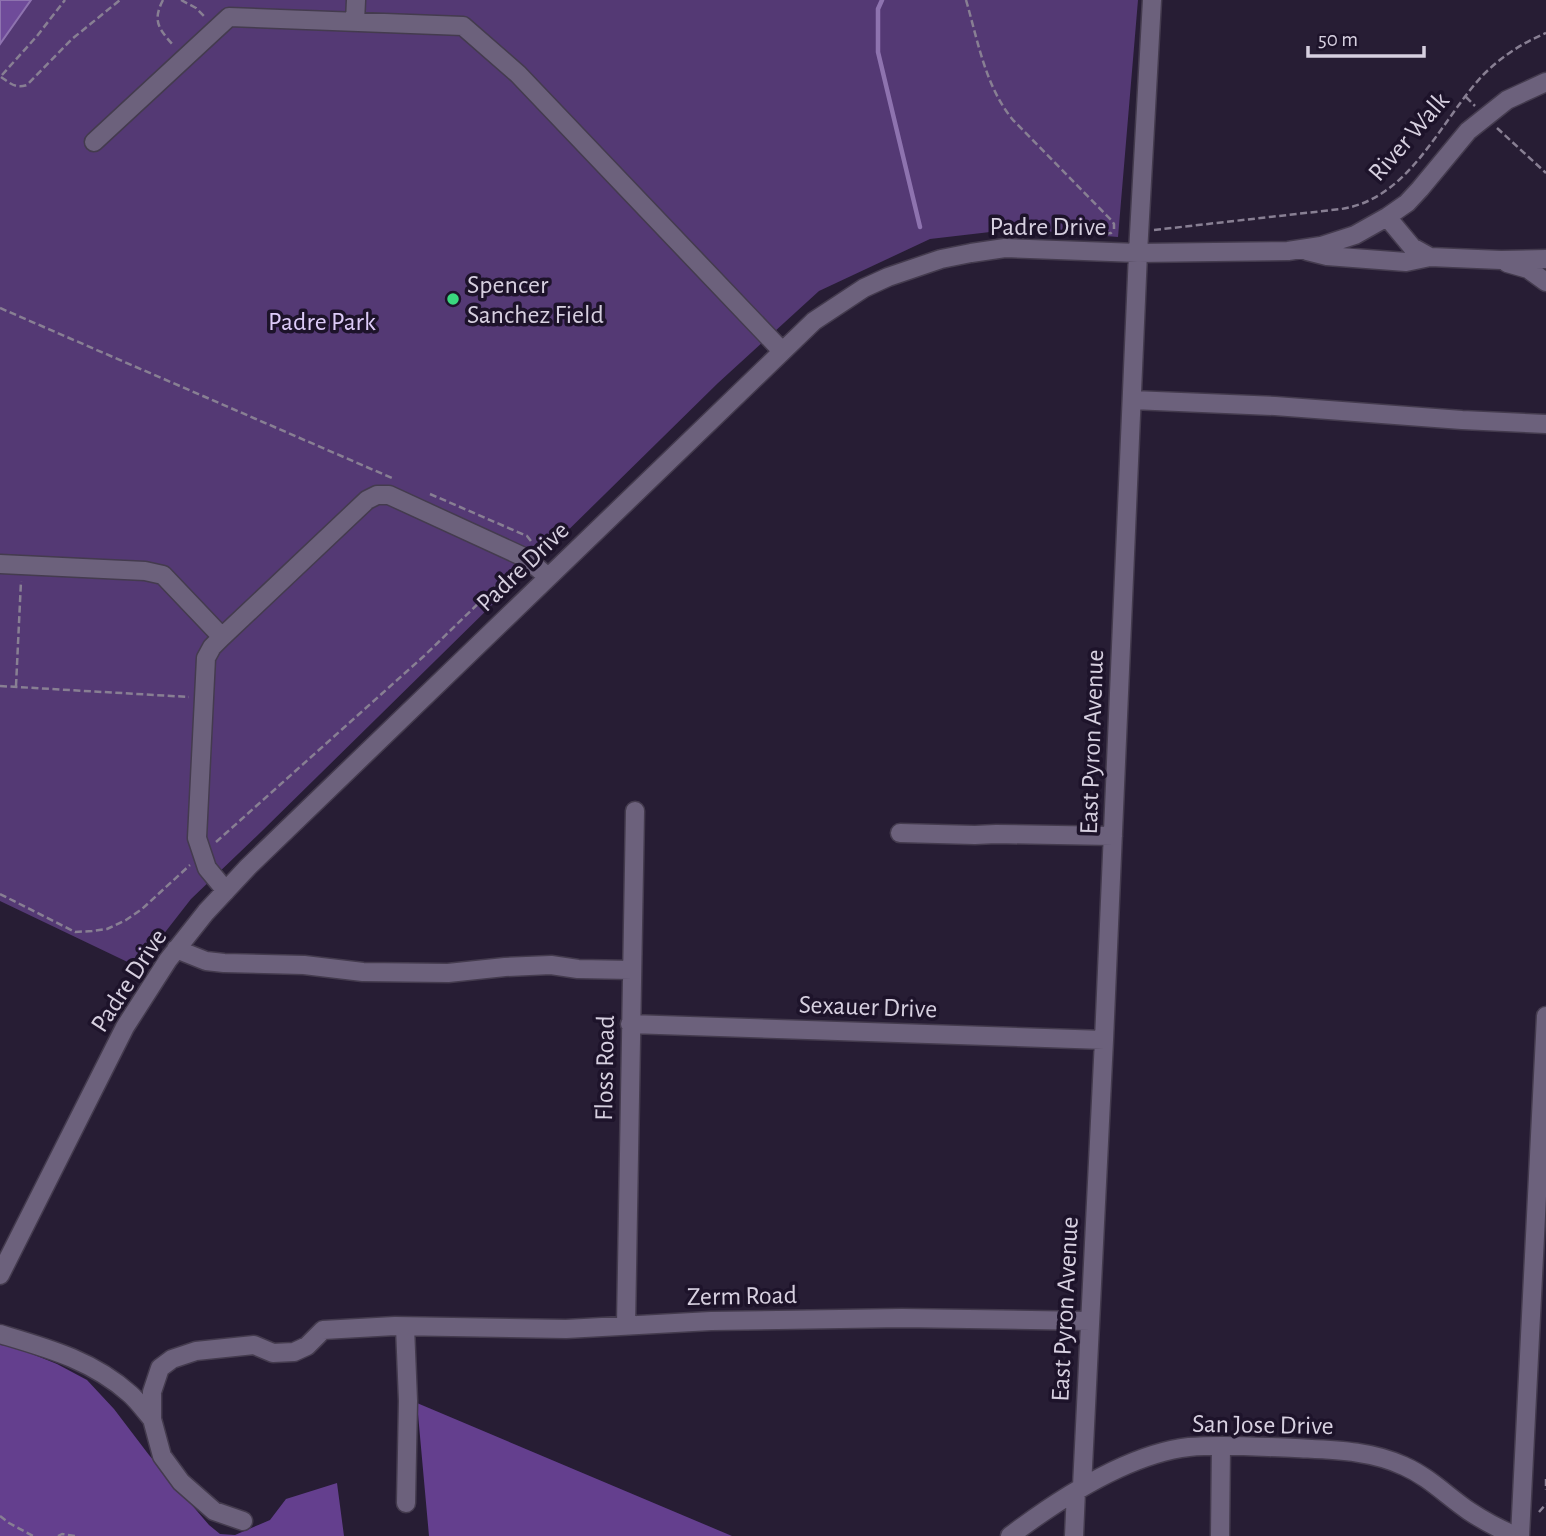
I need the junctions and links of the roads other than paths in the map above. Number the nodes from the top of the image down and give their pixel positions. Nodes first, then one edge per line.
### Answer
1 (356, 0) edge
2 (1152, 0) edge
3 (355, 22) junction
4 (1546, 82) edge
5 (94, 142) dead end
6 (1387, 217) junction
7 (1304, 250) junction
8 (1138, 254) junction
9 (1430, 257) junction
10 (1546, 258) edge
11 (1501, 260) junction
12 (1546, 282) edge
13 (782, 351) junction
14 (1132, 400) junction
15 (1546, 424) edge
16 (0, 564) edge
17 (548, 577) junction
18 (222, 637) junction
19 (635, 811) dead end
20 (900, 833) dead end
21 (1113, 836) junction
22 (226, 891) junction
23 (176, 949) junction
24 (632, 970) junction
25 (1546, 1016) edge
26 (630, 1024) junction
27 (1104, 1040) junction
28 (0, 1276) edge
29 (1090, 1321) junction
30 (626, 1325) junction
31 (400, 1326) junction
32 (0, 1334) edge
33 (152, 1419) junction
34 (1221, 1446) junction
35 (1079, 1489) junction
36 (406, 1503) dead end
37 (243, 1521) dead end
38 (1010, 1536) edge
39 (1074, 1536) edge
40 (1220, 1536) edge
41 (1518, 1536) edge

1 - 3 street
2 - 8 street, East Pyron Avenue
3 - 5 street
3 - 13 street
4 - 6 street, Padre Drive
6 - 7 street, Padre Drive
6 - 9 street
7 - 8 street, Padre Drive
7 - 9 street, Padre Drive
8 - 13 street, Padre Drive
8 - 14 street, East Pyron Avenue
9 - 11 street, Padre Drive
10 - 11 street, Padre Drive
11 - 12 street, Padre Drive
13 - 17 street, Padre Drive
14 - 15 street
14 - 21 street, East Pyron Avenue
16 - 18 street
17 - 18 street
17 - 22 street, Padre Drive
18 - 22 street
19 - 24 street, Floss Road
20 - 21 street
21 - 27 street, East Pyron Avenue
22 - 23 street, Padre Drive
23 - 24 street
23 - 28 street, Padre Drive
24 - 26 street, Floss Road
25 - 41 street
26 - 27 street, Sexauer Drive
26 - 30 street, Floss Road
27 - 29 street, East Pyron Avenue
29 - 30 street, Zerm Road
29 - 35 street, East Pyron Avenue
30 - 31 street, Zerm Road
31 - 33 street, Zerm Road
31 - 36 street
32 - 33 street
33 - 37 street
34 - 35 street, San Jose Drive
34 - 40 street
34 - 41 street, San Jose Drive
35 - 38 street, San Jose Drive
35 - 39 street, East Pyron Avenue

